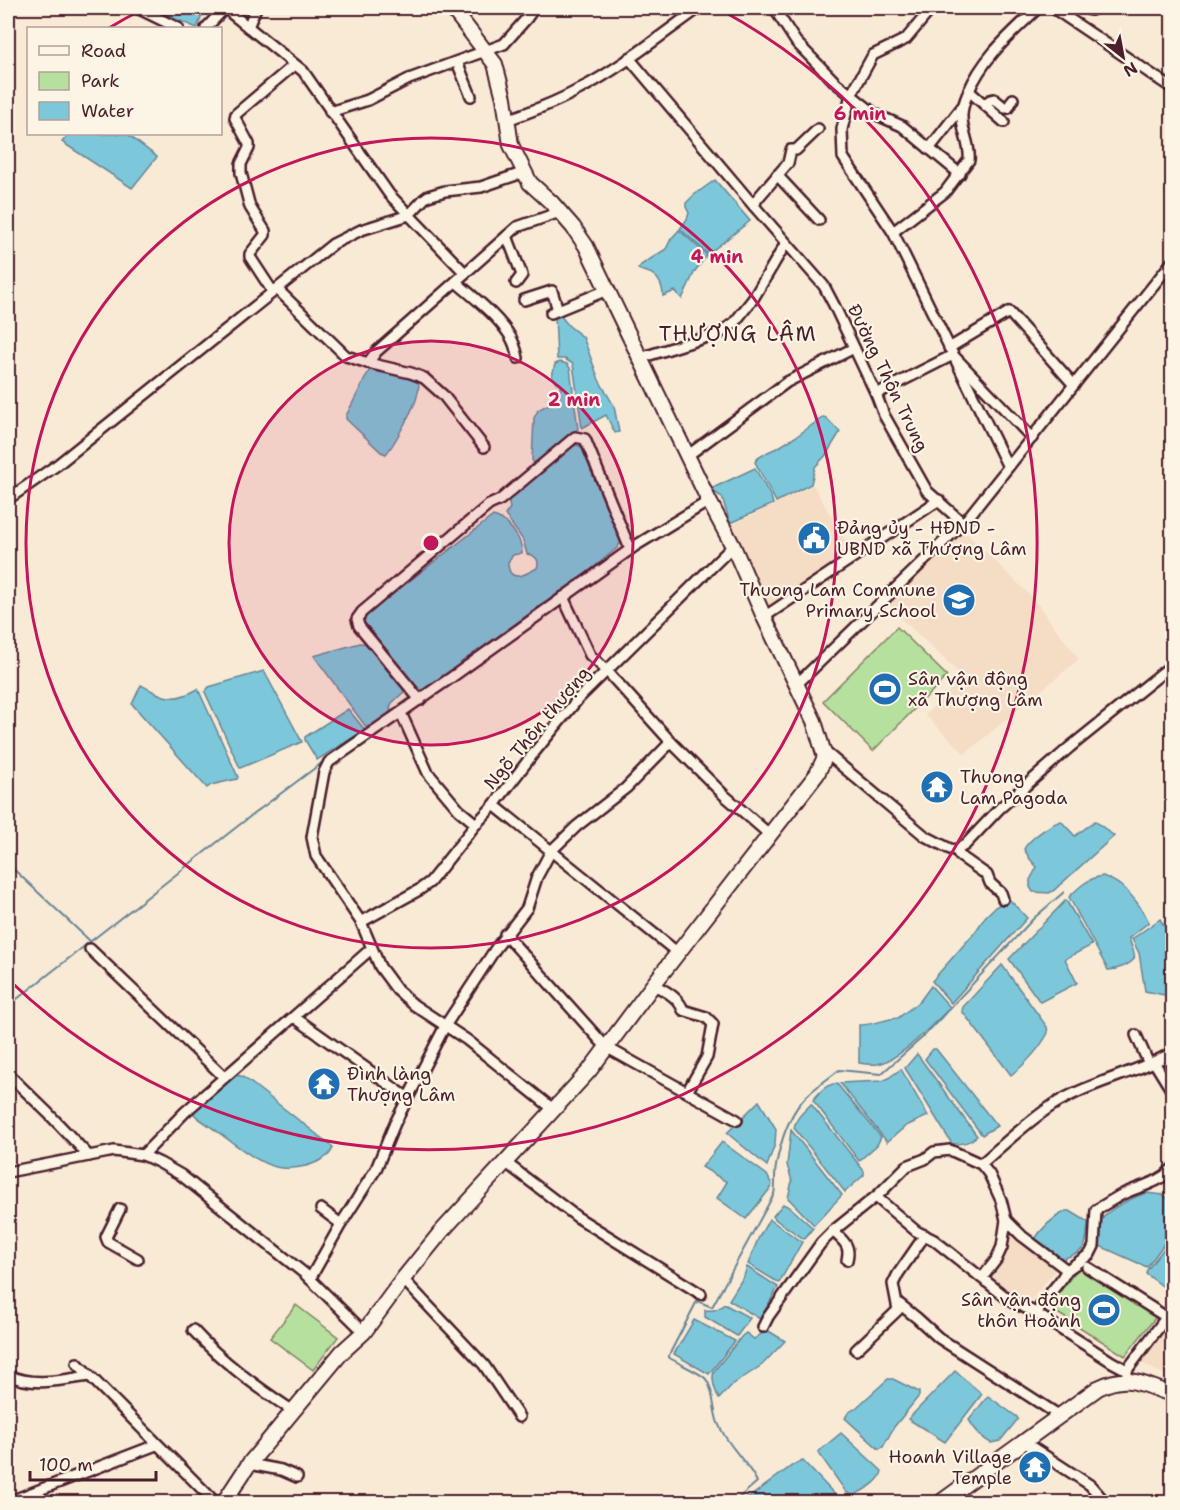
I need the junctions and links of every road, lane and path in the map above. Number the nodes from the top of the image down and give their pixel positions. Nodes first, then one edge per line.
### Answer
1 (137, 8) edge
2 (226, 8) edge
3 (256, 8) edge
4 (452, 8) edge
5 (534, 8) edge
6 (699, 8) edge
7 (774, 8) edge
8 (932, 8) edge
9 (1038, 8) edge
10 (1053, 8) edge
11 (1085, 8) edge
12 (1096, 8) edge
13 (176, 27) edge
14 (207, 27) edge
15 (248, 27) junction
16 (485, 51) junction
17 (629, 58) junction
18 (457, 62) junction
19 (294, 64) junction
20 (1173, 88) edge
21 (969, 91) junction
22 (851, 95) junction
23 (471, 96) dead end
24 (1013, 99) dead end
25 (985, 105) junction
26 (962, 107) junction
27 (330, 111) junction
28 (507, 120) junction
29 (1004, 122) dead end
30 (818, 129) dead end
31 (929, 149) junction
32 (525, 172) junction
33 (960, 174) junction
34 (777, 175) junction
35 (754, 206) junction
36 (560, 212) junction
37 (409, 215) junction
38 (819, 220) dead end
39 (893, 232) junction
40 (507, 236) junction
41 (786, 243) junction
42 (1173, 262) edge
43 (465, 273) junction
44 (456, 282) junction
45 (516, 283) dead end
46 (275, 290) junction
47 (608, 290) junction
48 (524, 300) dead end
49 (854, 348) junction
50 (951, 351) junction
51 (518, 358) dead end
52 (640, 358) junction
53 (368, 363) junction
54 (1074, 385) junction
55 (876, 394) junction
56 (1032, 438) junction
57 (484, 447) dead end
58 (687, 456) junction
59 (1008, 467) junction
60 (8, 499) edge
61 (939, 500) junction
62 (709, 501) junction
63 (963, 523) junction
64 (733, 546) junction
65 (630, 549) junction
66 (563, 597) junction
67 (764, 617) junction
68 (1173, 665) edge
69 (607, 671) junction
70 (797, 684) junction
71 (420, 700) junction
72 (401, 713) junction
73 (671, 742) junction
74 (824, 751) junction
75 (494, 805) junction
76 (476, 824) junction
77 (769, 834) junction
78 (956, 850) junction
79 (551, 851) junction
80 (1003, 899) dead end
81 (361, 922) junction
82 (506, 934) junction
83 (90, 949) dead end
84 (371, 949) junction
85 (678, 953) junction
86 (653, 986) junction
87 (294, 1017) junction
88 (445, 1026) junction
89 (1136, 1035) dead end
90 (606, 1047) junction
91 (1173, 1053) edge
92 (1151, 1063) junction
93 (8, 1074) edge
94 (225, 1077) junction
95 (1173, 1091) edge
96 (687, 1092) junction
97 (408, 1098) junction
98 (553, 1109) junction
99 (737, 1120) dead end
100 (143, 1155) junction
101 (89, 1156) junction
102 (505, 1162) junction
103 (981, 1164) junction
104 (1173, 1169) edge
105 (8, 1172) edge
106 (876, 1197) junction
107 (120, 1209) dead end
108 (321, 1209) dead end
109 (1006, 1220) junction
110 (341, 1224) junction
111 (833, 1230) junction
112 (925, 1235) junction
113 (138, 1259) dead end
114 (847, 1260) dead end
115 (1087, 1267) dead end
116 (1067, 1270) junction
117 (982, 1278) junction
118 (310, 1279) junction
119 (403, 1279) junction
120 (701, 1294) dead end
121 (897, 1302) junction
122 (1037, 1314) junction
123 (763, 1327) dead end
124 (193, 1330) dead end
125 (364, 1332) junction
126 (856, 1350) dead end
127 (77, 1363) dead end
128 (8, 1375) edge
129 (1127, 1375) junction
130 (89, 1376) junction
131 (1173, 1394) edge
132 (293, 1411) junction
133 (1060, 1416) junction
134 (519, 1417) dead end
135 (1024, 1442) junction
136 (156, 1445) junction
137 (249, 1464) junction
138 (297, 1477) dead end
139 (8, 1503) edge
140 (215, 1503) edge
141 (224, 1503) edge
142 (941, 1503) edge
143 (1105, 1503) edge

1 - 13 street
2 - 14 street
2 - 15 street
3 - 15 street
4 - 16 street
5 - 16 street
6 - 17 street
7 - 22 street
8 - 22 street
9 - 21 street
10 - 20 street
11 - 12 street
15 - 19 street
16 - 18 street
16 - 28 street
17 - 28 street
17 - 35 street, Đường Thôn Trung
18 - 23 street
18 - 27 street
19 - 27 street
19 - 46 street
21 - 25 street
21 - 26 street
22 - 31 street
22 - 39 street
24 - 25 street
25 - 29 street
26 - 31 street
26 - 33 street
27 - 37 street
28 - 32 street
30 - 34 street
31 - 33 street
32 - 36 street
32 - 37 street
33 - 39 street
34 - 35 street
34 - 38 street
35 - 41 street, Đường Thôn Trung
36 - 40 street
36 - 47 street
37 - 43 street
37 - 46 street
39 - 50 street
40 - 43 street
40 - 45 street
41 - 49 street, Đường Thôn Trung
41 - 52 street
42 - 54 street
43 - 44 street
44 - 51 street
44 - 53 street
46 - 53 street
46 - 60 street
47 - 48 street
47 - 52 street
49 - 55 street, Đường Thôn Trung
49 - 58 street
50 - 54 street
50 - 55 street
50 - 56 street
50 - 59 street
52 - 58 street
53 - 57 street
54 - 56 street
55 - 61 street, Đường Thôn Trung
56 - 59 street
58 - 62 street
59 - 63 street
61 - 63 street, Đường Thôn Trung
61 - 67 street
62 - 64 street
62 - 65 street
63 - 70 street
64 - 67 street
64 - 69 street, Ngõ Thôn thượng
65 - 66 street
65 - 71 street
66 - 69 street
66 - 71 street
67 - 70 street
68 - 78 street
69 - 73 street
69 - 75 street, Ngõ Thôn thượng
70 - 74 street
71 - 72 street
72 - 76 street
72 - 81 street
73 - 77 street
73 - 79 street
74 - 77 street
74 - 78 street
75 - 76 street, Ngõ Thôn thượng
75 - 79 street
76 - 81 street, Ngõ Thôn thượng
77 - 85 street
78 - 80 street
79 - 82 street
79 - 85 street
81 - 84 street
82 - 88 street
82 - 90 street
83 - 94 street
84 - 87 street
84 - 88 street
85 - 86 street
86 - 90 street
86 - 96 street
87 - 94 street
87 - 97 street
88 - 97 street
88 - 98 street
89 - 92 street
90 - 96 street
90 - 98 street
91 - 92 street
92 - 95 street
92 - 103 street
93 - 101 street
94 - 100 street
96 - 99 street
97 - 110 street
98 - 102 street
100 - 101 street
100 - 118 street
101 - 105 street
102 - 119 street
102 - 120 street
103 - 106 street
103 - 109 street
104 - 116 street
106 - 111 street
106 - 112 street
107 - 113 street
108 - 110 street
109 - 116 street
109 - 117 street
110 - 118 street
111 - 114 street
111 - 123 street
112 - 117 street
112 - 121 street
115 - 129 street
116 - 122 street
117 - 122 street
118 - 125 street
119 - 125 street
119 - 134 street
121 - 126 street
121 - 133 street
122 - 129 street
124 - 132 street
125 - 132 street
127 - 130 street
128 - 130 street
129 - 131 street
129 - 133 street
130 - 136 street
132 - 137 street
133 - 135 street
135 - 142 street
135 - 143 street
136 - 139 street
136 - 140 street
137 - 138 street
137 - 141 street

